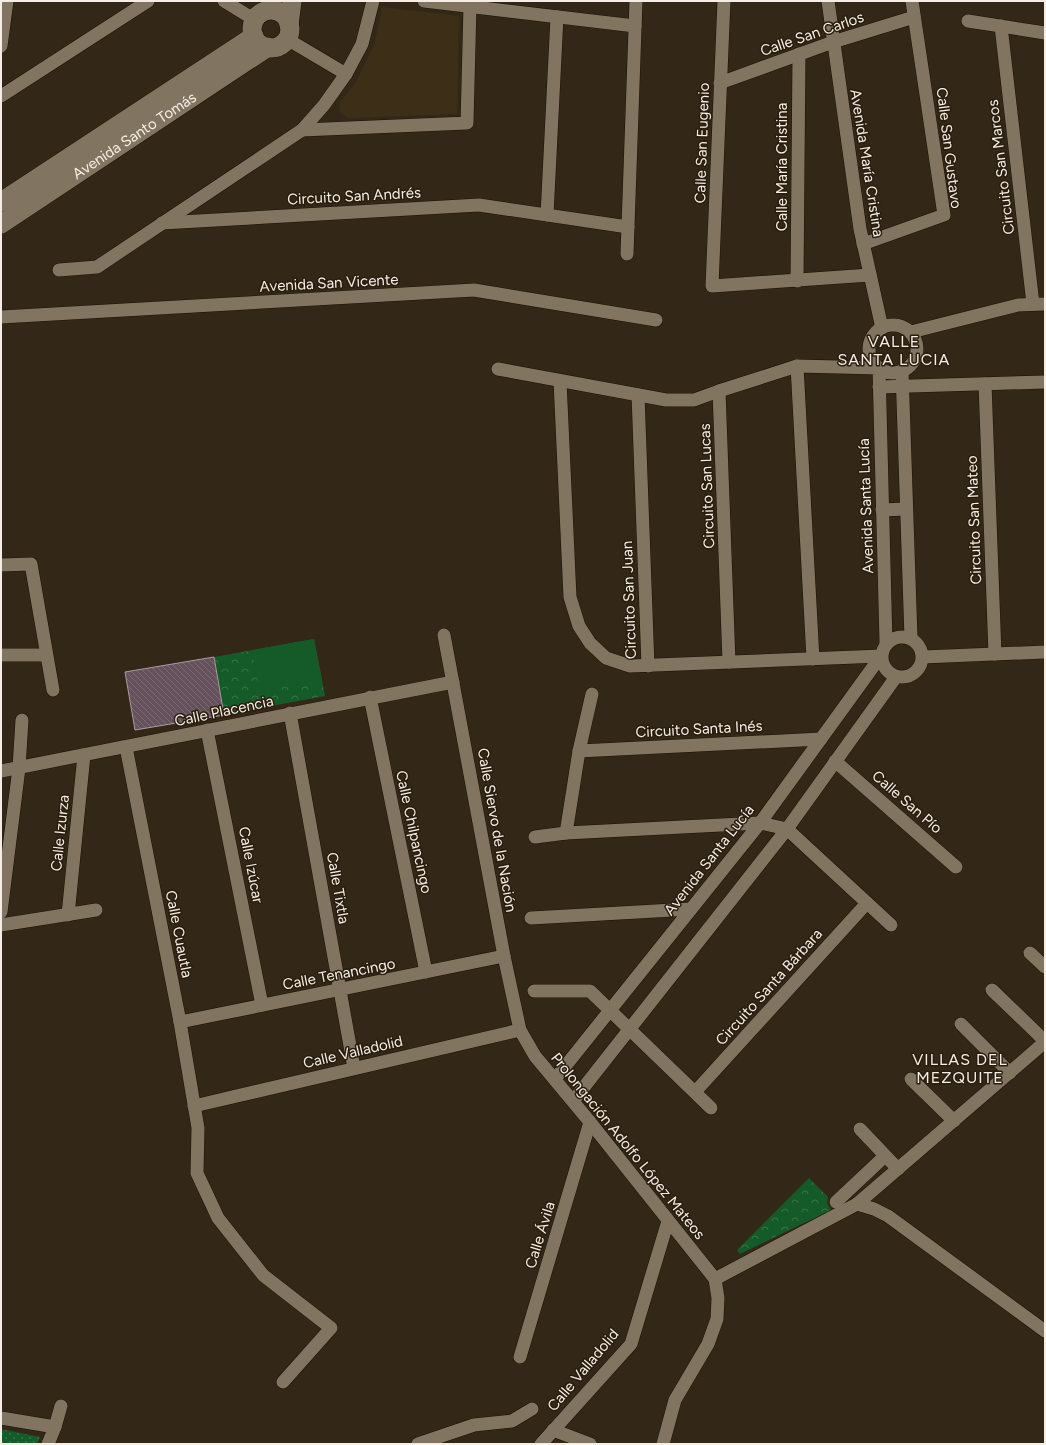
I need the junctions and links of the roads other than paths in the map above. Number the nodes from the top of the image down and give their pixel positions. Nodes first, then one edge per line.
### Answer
1 (7, 1) edge
2 (148, 1) edge
3 (224, 1) edge
4 (292, 1) edge
5 (374, 1) edge
6 (424, 1) edge
7 (636, 1) edge
8 (724, 1) edge
9 (828, 1) edge
10 (912, 1) edge
11 (470, 6) junction
12 (557, 17) junction
13 (914, 17) junction
14 (968, 21) dead end
15 (263, 23) edge
16 (635, 26) junction
17 (1001, 26) junction
18 (288, 32) junction
19 (1045, 33) edge
20 (833, 42) junction
21 (1, 46) edge
22 (799, 54) junction
23 (346, 74) junction
24 (720, 83) junction
25 (1, 96) edge
26 (302, 130) junction
27 (1, 202) edge
28 (547, 215) junction
29 (162, 223) junction
30 (1, 224) edge
31 (628, 227) junction
32 (863, 244) junction
33 (627, 254) dead end
34 (60, 270) dead end
35 (870, 275) junction
36 (797, 281) junction
37 (1039, 304) edge
38 (1, 317) edge
39 (656, 320) dead end
40 (882, 328) junction
41 (911, 332) junction
42 (797, 366) junction
43 (879, 368) junction
44 (498, 369) dead end
45 (902, 371) junction
46 (560, 381) junction
47 (1045, 382) edge
48 (985, 384) junction
49 (902, 386) junction
50 (879, 387) junction
51 (719, 391) junction
52 (638, 395) junction
53 (906, 509) junction
54 (882, 510) junction
55 (1, 565) edge
56 (444, 634) dead end
57 (911, 638) junction
58 (886, 643) junction
59 (1045, 652) edge
60 (995, 654) junction
61 (1, 655) edge
62 (46, 655) junction
63 (881, 656) junction
64 (923, 657) junction
65 (812, 659) junction
66 (730, 662) junction
67 (648, 666) junction
68 (896, 677) junction
69 (453, 682) junction
70 (53, 690) dead end
71 (592, 694) dead end
72 (370, 697) junction
73 (290, 713) junction
74 (22, 720) dead end
75 (208, 730) junction
76 (821, 739) junction
77 (126, 747) junction
78 (579, 751) junction
79 (84, 755) junction
80 (836, 761) junction
81 (19, 768) junction
82 (1, 771) edge
83 (760, 823) junction
84 (786, 829) junction
85 (566, 833) junction
86 (535, 837) dead end
87 (956, 867) dead end
88 (867, 903) junction
89 (691, 909) junction
90 (96, 910) dead end
91 (1, 912) edge
92 (68, 915) junction
93 (530, 918) dead end
94 (1, 925) edge
95 (891, 925) dead end
96 (1030, 953) dead end
97 (504, 956) junction
98 (1045, 968) edge
99 (426, 972) junction
100 (341, 990) junction
101 (992, 990) dead end
102 (534, 991) dead end
103 (262, 1005) junction
104 (610, 1010) junction
105 (180, 1022) junction
106 (961, 1024) dead end
107 (630, 1029) junction
108 (520, 1030) junction
109 (1045, 1042) edge
110 (354, 1068) junction
111 (1010, 1072) junction
112 (555, 1079) junction
113 (911, 1079) dead end
114 (695, 1092) junction
115 (573, 1101) junction
116 (194, 1106) junction
117 (711, 1108) dead end
118 (954, 1121) junction
119 (590, 1122) junction
120 (860, 1129) dead end
121 (885, 1156) junction
122 (898, 1169) junction
123 (836, 1202) dead end
124 (857, 1204) junction
125 (668, 1221) junction
126 (715, 1279) junction
127 (1045, 1331) edge
128 (520, 1357) dead end
129 (283, 1382) dead end
130 (61, 1406) dead end
131 (532, 1409) dead end
132 (1, 1418) edge
133 (55, 1427) junction
134 (554, 1430) junction
135 (424, 1443) edge
136 (48, 1444) edge
137 (541, 1444) edge
138 (590, 1444) edge
139 (664, 1444) edge

1 - 21 street
2 - 25 street
3 - 15 street
4 - 18 street
5 - 23 street
6 - 11 street
7 - 16 street
8 - 24 street, Calle San Eugenio
9 - 20 street, Avenida María Cristina
10 - 13 street, Calle San Gustavo
11 - 12 street
11 - 26 street
12 - 16 street
12 - 28 street
13 - 20 street, Calle San Carlos
13 - 32 street, Calle San Gustavo
14 - 17 street
15 - 18 street
15 - 18 street
15 - 27 street, Avenida Santo Tomás
15 - 30 street, Avenida Santo Tomás
16 - 31 street
17 - 19 street
17 - 37 street, Circuito San Marcos
18 - 23 street
20 - 22 street, Calle San Carlos
20 - 32 street, Avenida María Cristina
22 - 24 street, Calle San Carlos
22 - 36 street, Calle María Cristina
23 - 26 street
24 - 36 street, Calle San Eugenio
26 - 29 street
28 - 29 street, Circuito San Andrés
28 - 31 street, Circuito San Andrés
29 - 34 street
31 - 33 street
32 - 35 street, Avenida María Cristina
35 - 36 street
35 - 40 street, Avenida María Cristina
37 - 41 street, Circuito San Marcos
38 - 39 street, Avenida San Vicente
40 - 41 street
40 - 43 street
41 - 45 street
42 - 43 street
42 - 51 street
42 - 65 street
43 - 45 street
43 - 50 street, Avenida Santa Lucía
44 - 46 street
45 - 49 street
46 - 52 street
46 - 67 street, Circuito San Juan
47 - 48 street
48 - 49 street
48 - 60 street, Circuito San Mateo
49 - 50 street
49 - 53 street
50 - 54 street, Avenida Santa Lucía
51 - 52 street
51 - 66 street, Circuito San Lucas
52 - 67 street, Circuito San Juan
53 - 54 street
53 - 57 street
54 - 58 street, Avenida Santa Lucía
55 - 62 street
56 - 69 street, Calle Siervo de la Nación
57 - 58 street
57 - 64 street
58 - 63 street
59 - 60 street
60 - 64 street
61 - 62 street
62 - 70 street
63 - 65 street
63 - 68 street
63 - 76 street, Avenida Santa Lucía
64 - 68 street
65 - 66 street
66 - 67 street
68 - 80 street
69 - 72 street, Calle Placencia
69 - 97 street, Calle Siervo de la Nación
71 - 78 street
72 - 73 street, Calle Placencia
72 - 99 street, Calle Chilpancingo
73 - 75 street, Calle Placencia
73 - 100 street, Calle Tixtla
74 - 81 street
75 - 77 street, Calle Placencia
75 - 103 street, Calle Izúcar
76 - 78 street, Circuito Santa Inés
76 - 83 street, Avenida Santa Lucía
77 - 79 street, Calle Placencia
77 - 105 street, Calle Cuautla
78 - 85 street
79 - 81 street, Calle Placencia
79 - 92 street, Calle Izurza
80 - 84 street
80 - 87 street, Calle San Pío
81 - 82 street, Calle Placencia
81 - 91 street
83 - 84 street
83 - 85 street
83 - 89 street, Avenida Santa Lucía
84 - 88 street
84 - 107 street
85 - 86 street
88 - 95 street
88 - 114 street, Circuito Santa Bárbara
89 - 93 street
89 - 104 street, Avenida Santa Lucía
90 - 92 street
92 - 94 street
96 - 98 street
97 - 99 street, Calle Tenancingo
97 - 108 street, Calle Siervo de la Nación
99 - 100 street, Calle Tenancingo
100 - 103 street, Calle Tenancingo
100 - 110 street, Calle Tixtla
101 - 109 street
102 - 104 street
103 - 105 street, Calle Tenancingo
104 - 107 street
104 - 112 street, Avenida Santa Lucía
105 - 116 street, Calle Cuautla
106 - 111 street
107 - 114 street
107 - 115 street
108 - 110 street, Calle Valladolid
108 - 112 street, Prolongación Adolfo López Mateos
109 - 111 street
110 - 116 street, Calle Valladolid
111 - 118 street
112 - 115 street, Prolongación Adolfo López Mateos
113 - 118 street
114 - 117 street
115 - 119 street, Prolongación Adolfo López Mateos
116 - 129 street, Calle Cuautla
118 - 122 street
119 - 125 street, Prolongación Adolfo López Mateos
119 - 128 street, Calle Ávila
120 - 121 street
121 - 122 street
121 - 123 street
122 - 124 street
124 - 126 street
124 - 127 street
125 - 126 street, Prolongación Adolfo López Mateos
125 - 134 street, Calle Valladolid
126 - 139 street
130 - 133 street
131 - 135 street
132 - 133 street
133 - 136 street
134 - 137 street, Calle Valladolid
134 - 138 street

